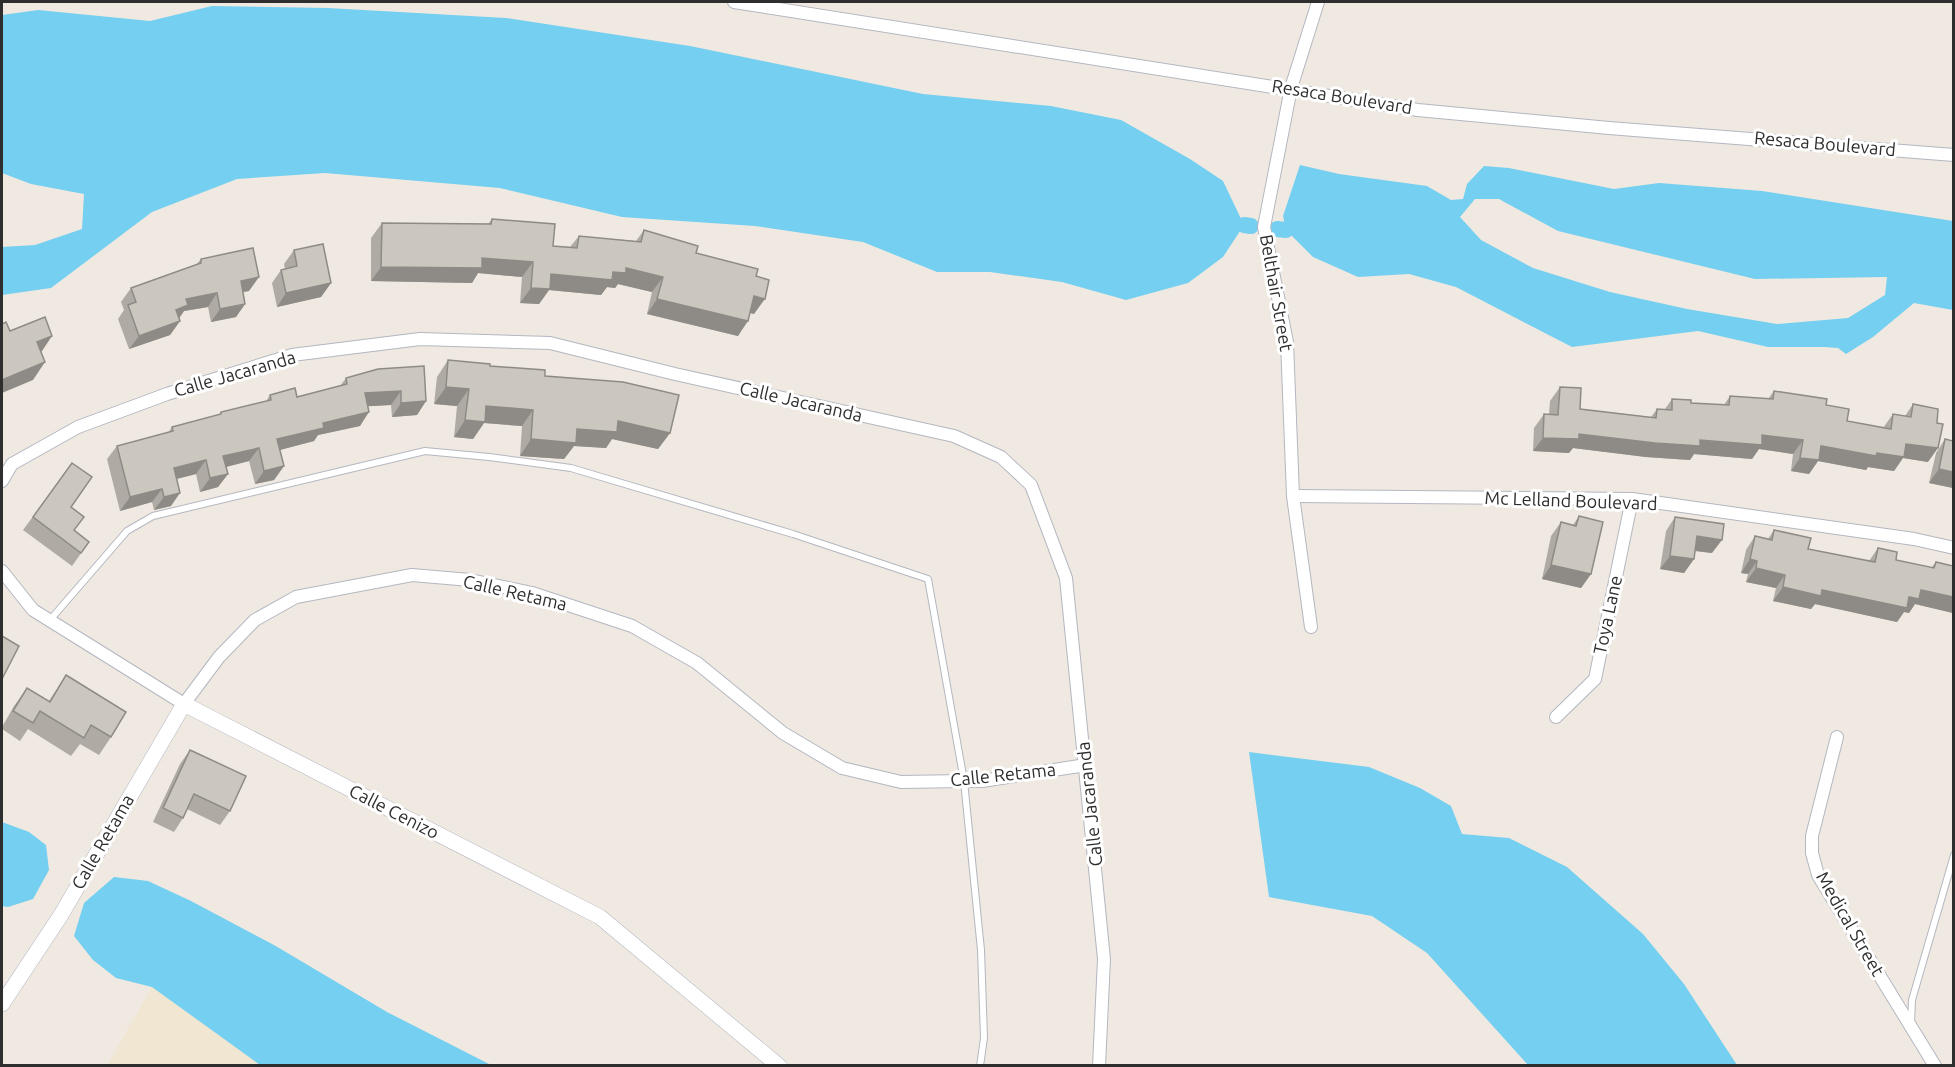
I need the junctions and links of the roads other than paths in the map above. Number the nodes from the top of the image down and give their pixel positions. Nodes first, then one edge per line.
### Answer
1 (742, 2) edge
2 (1318, 2) edge
3 (1291, 88) junction
4 (1953, 154) edge
5 (2, 482) edge
6 (1293, 496) junction
7 (1632, 499) junction
8 (1953, 548) edge
9 (2, 571) edge
10 (50, 621) junction
11 (1311, 627) dead end
12 (184, 704) junction
13 (1556, 717) dead end
14 (1837, 737) dead end
15 (1086, 765) junction
16 (964, 781) junction
17 (1953, 855) edge
18 (2, 1004) edge
19 (1911, 1027) junction
20 (779, 1065) edge
21 (980, 1065) edge
22 (1100, 1065) edge
23 (1935, 1065) edge

1 - 3 street, Resaca Boulevard
2 - 3 street, Belthair Street
3 - 4 street, Resaca Boulevard
3 - 6 street, Belthair Street
5 - 15 street, Calle Jacaranda
6 - 7 street, Mc Lelland Boulevard
6 - 11 street, Belthair Street
7 - 8 street, Mc Lelland Boulevard
7 - 13 street, Toya Lane
9 - 10 street, Calle Cenizo
10 - 12 street, Calle Cenizo
10 - 16 lane
12 - 16 street, Calle Retama
12 - 18 street, Calle Retama
12 - 20 street, Calle Cenizo
14 - 19 street, Medical Street
15 - 16 street, Calle Retama
15 - 22 street, Calle Jacaranda
16 - 21 lane
17 - 19 lane
19 - 23 street, Medical Street

